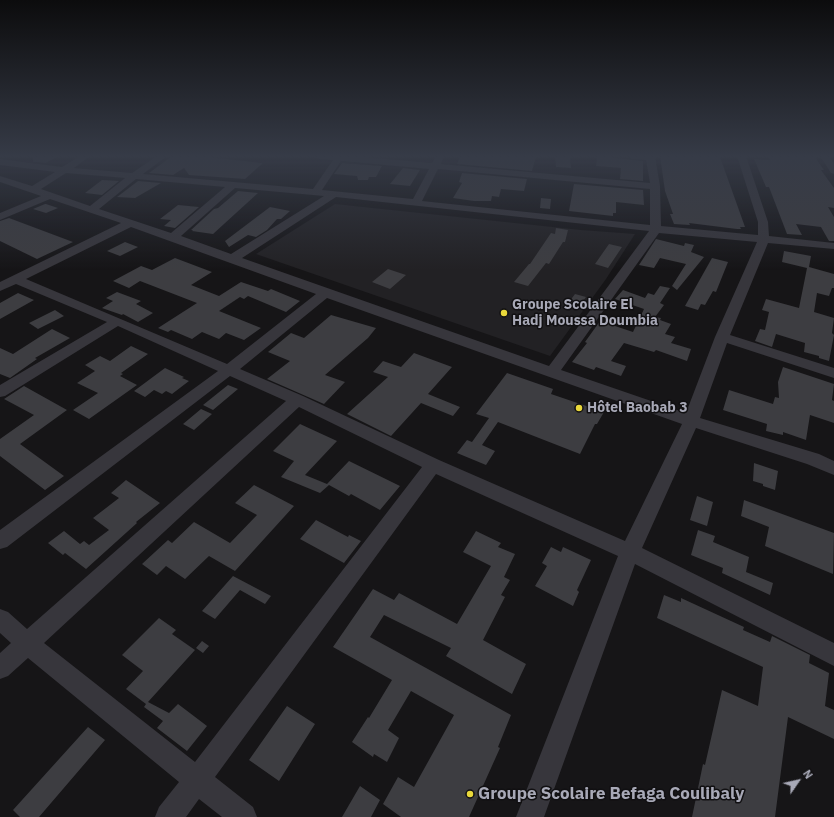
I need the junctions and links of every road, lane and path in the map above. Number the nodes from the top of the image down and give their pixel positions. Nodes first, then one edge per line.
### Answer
1 (44, 194) edge
2 (111, 194) edge
3 (223, 194) edge
4 (334, 194) edge
5 (335, 194) edge
6 (421, 194) edge
7 (655, 194) edge
8 (754, 194) edge
9 (49, 196) junction
10 (416, 203) junction
11 (91, 210) junction
12 (0, 217) edge
13 (130, 223) junction
14 (656, 229) junction
15 (173, 237) junction
16 (764, 239) junction
17 (834, 246) edge
18 (234, 258) junction
19 (7, 283) edge
20 (324, 293) junction
21 (117, 321) junction
22 (722, 337) junction
23 (228, 370) junction
24 (551, 373) junction
25 (834, 373) edge
26 (0, 392) edge
27 (297, 400) junction
28 (691, 421) junction
29 (433, 465) junction
30 (834, 468) edge
31 (0, 541) edge
32 (630, 552) junction
33 (0, 619) edge
34 (27, 644) junction
35 (834, 655) edge
36 (0, 668) edge
37 (197, 780) junction
38 (169, 817) edge
39 (243, 817) edge
40 (530, 817) edge

1 - 9 street
2 - 11 street
3 - 15 street
4 - 18 street
5 - 10 street
6 - 10 street
7 - 14 street
8 - 16 street
9 - 11 street
9 - 12 street
10 - 14 street
11 - 13 street
13 - 15 street
13 - 19 street
14 - 16 street
14 - 24 street
15 - 18 street
16 - 17 street
16 - 22 street
18 - 20 street
19 - 21 street
20 - 23 street
20 - 24 street
21 - 23 street
21 - 26 street
22 - 25 street
22 - 28 street
23 - 27 street
23 - 31 street
24 - 28 street
27 - 29 street
27 - 34 street
28 - 30 street
28 - 32 street
29 - 32 street
29 - 37 street
32 - 35 street
32 - 40 street
33 - 34 street
34 - 36 street
34 - 37 street
37 - 38 street
37 - 39 street

